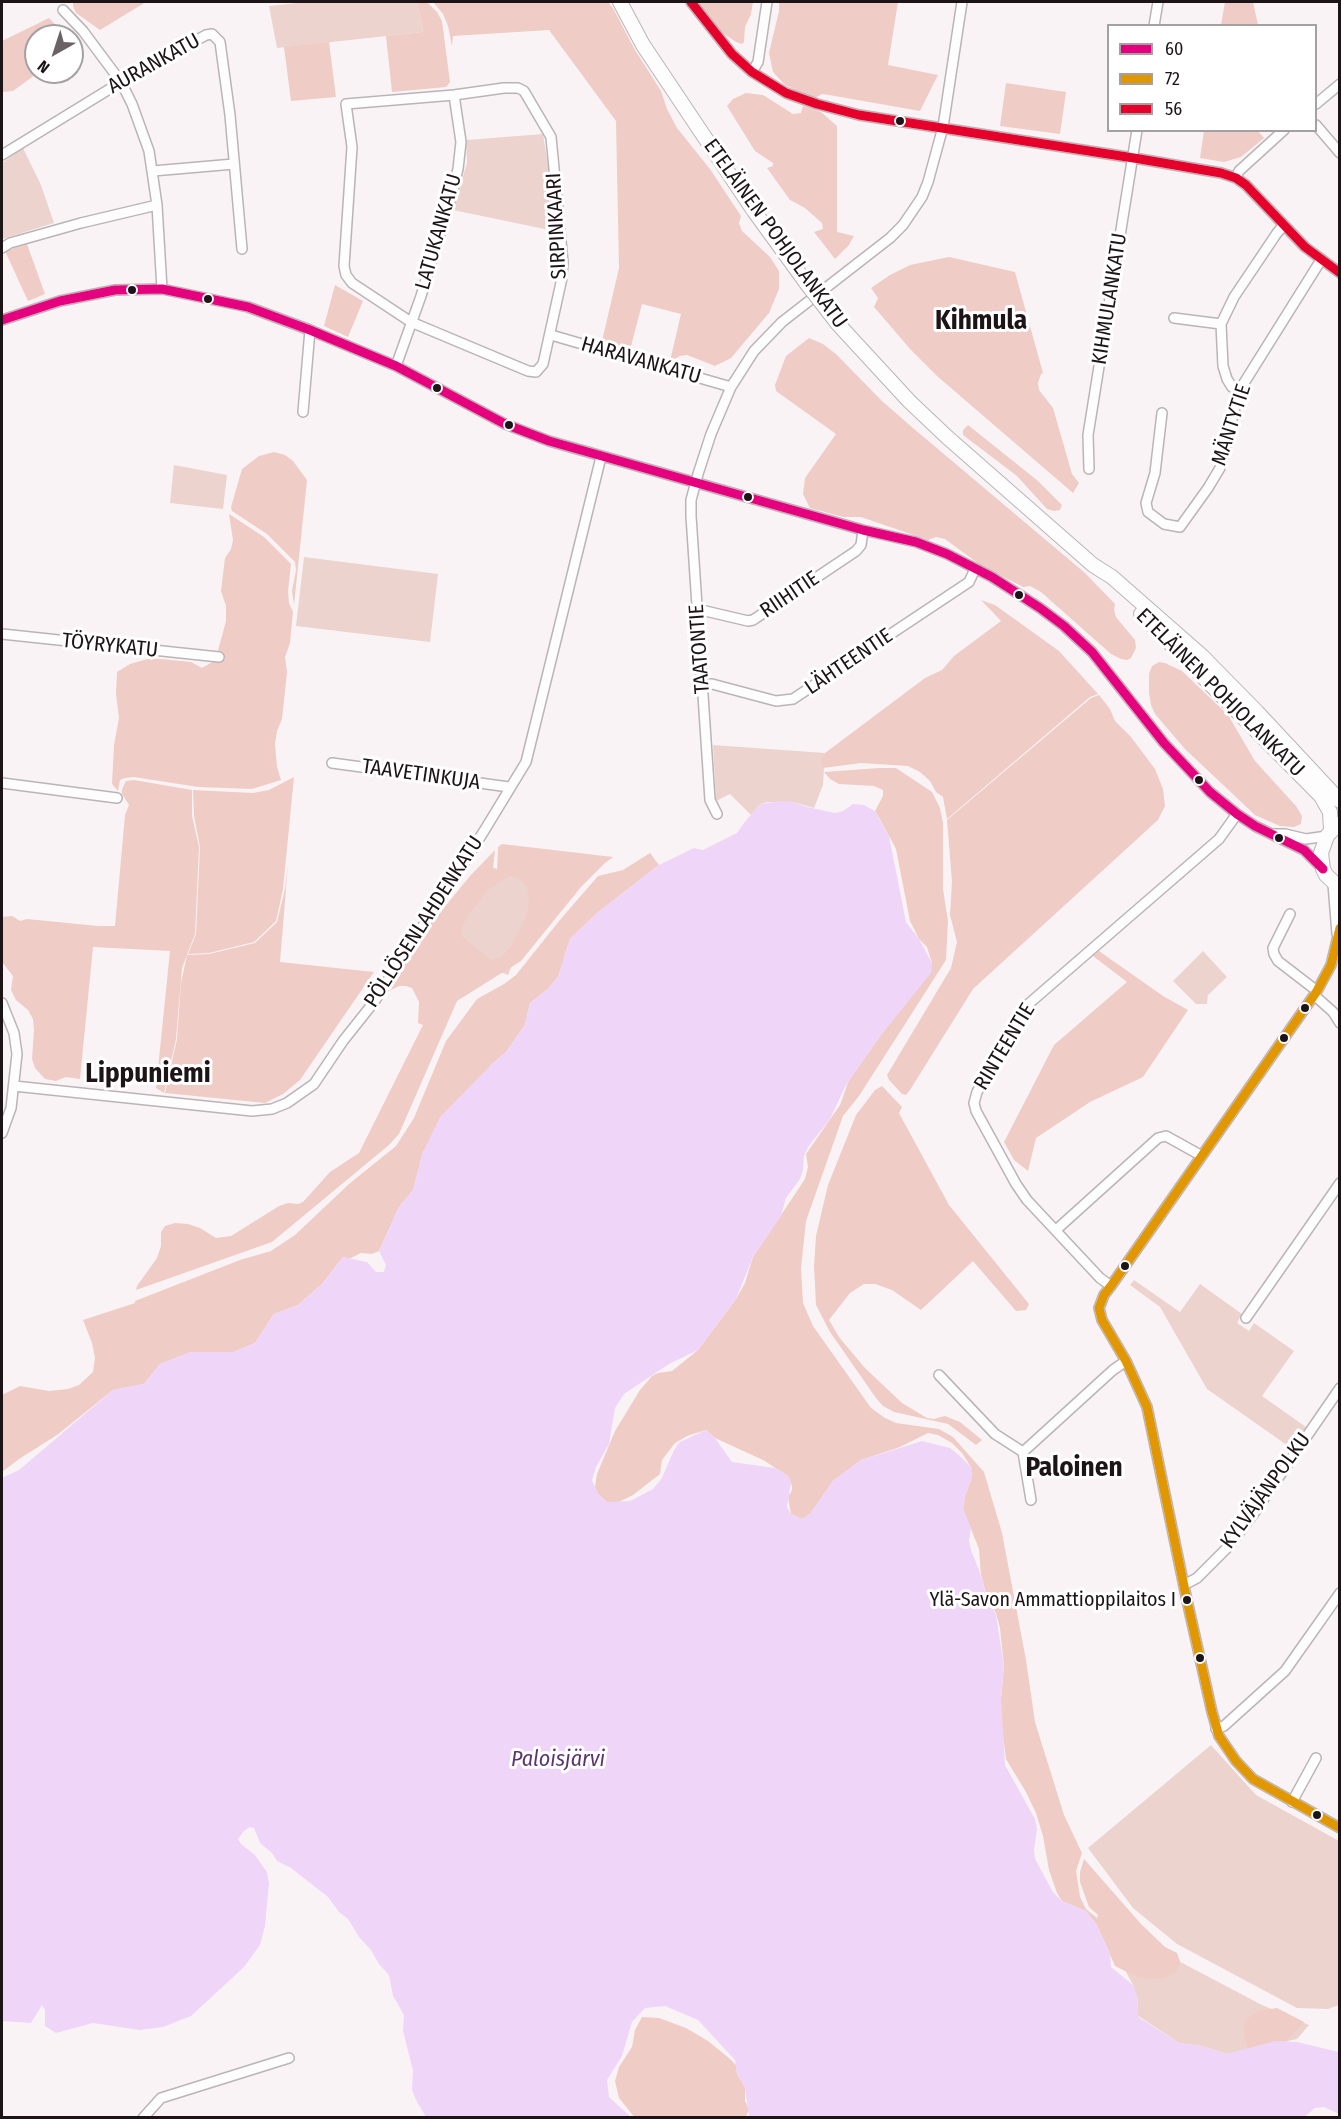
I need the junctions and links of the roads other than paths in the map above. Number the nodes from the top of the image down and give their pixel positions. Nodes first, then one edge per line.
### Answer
1 (620, 2) edge
2 (691, 2) edge
3 (767, 2) edge
4 (962, 2) edge
5 (1158, 2) edge
6 (63, 10) dead end
7 (1154, 24) edge
8 (752, 72) junction
9 (121, 82) junction
10 (1340, 84) edge
11 (454, 95) junction
12 (1317, 103) edge
13 (1317, 126) edge
14 (943, 127) junction
15 (1137, 132) edge
16 (1282, 132) edge
17 (1340, 153) edge
18 (2, 155) edge
19 (1132, 158) junction
20 (234, 164) junction
21 (153, 171) junction
22 (1236, 178) junction
23 (157, 205) junction
24 (1283, 226) junction
25 (2, 248) edge
26 (242, 249) dead end
27 (1320, 260) junction
28 (1340, 273) edge
29 (162, 288) junction
30 (1174, 318) dead end
31 (2, 320) edge
32 (411, 322) junction
33 (1221, 324) junction
34 (310, 330) junction
35 (551, 335) junction
36 (396, 366) junction
37 (731, 387) junction
38 (1239, 391) junction
39 (303, 412) dead end
40 (1162, 413) dead end
41 (601, 457) junction
42 (1089, 469) dead end
43 (696, 483) junction
44 (864, 530) junction
45 (1093, 565) junction
46 (975, 569) junction
47 (697, 609) junction
48 (2, 634) edge
49 (219, 657) dead end
50 (703, 684) junction
51 (332, 763) dead end
52 (2, 783) edge
53 (509, 787) junction
54 (117, 798) dead end
55 (1340, 801) edge
56 (717, 814) dead end
57 (1237, 814) junction
58 (1333, 829) edge
59 (1274, 834) junction
60 (1323, 869) junction
61 (1336, 886) edge
62 (1290, 914) dead end
63 (1338, 931) edge
64 (1315, 993) junction
65 (2, 1003) edge
66 (1340, 1023) edge
67 (14, 1086) junction
68 (2, 1133) edge
69 (1202, 1155) junction
70 (1340, 1183) edge
71 (1056, 1230) junction
72 (1110, 1286) junction
73 (1246, 1318) dead end
74 (1126, 1361) junction
75 (939, 1375) dead end
76 (1340, 1388) edge
77 (1023, 1452) junction
78 (1031, 1500) dead end
79 (1184, 1586) junction
80 (1340, 1593) edge
81 (1216, 1729) junction
82 (1316, 1758) dead end
83 (1292, 1802) junction
84 (1340, 1828) edge
85 (289, 2058) dead end
86 (143, 2118) edge

1 - 45 main road, ETELÄINEN POHJOLANKATU, bridge
2 - 8 street
3 - 8 street
4 - 14 street, TAATONTIE
5 - 7 street
6 - 9 street
8 - 14 street
9 - 18 street, AURANKATU
9 - 20 street, AURANKATU
9 - 21 street
10 - 12 street
11 - 32 street, LATUKANKATU
11 - 32 street, SIRPINKAARI
11 - 35 street, SIRPINKAARI
13 - 17 street
14 - 19 street
14 - 37 street, TAATONTIE
15 - 19 street, KIHMULANKATU
16 - 22 street
19 - 22 street
19 - 42 street, KIHMULANKATU
20 - 21 street
20 - 26 street, AURANKATU
21 - 23 street
22 - 24 street
23 - 25 street
23 - 29 street
24 - 27 street
24 - 33 street
27 - 28 street
27 - 38 street, MÄNTYTIE
29 - 31 street
29 - 34 street
30 - 33 street
32 - 35 street, SIRPINKAARI
32 - 36 street, LATUKANKATU
33 - 38 street
34 - 36 street
34 - 39 street
35 - 37 street, HARAVANKATU
36 - 41 street
37 - 43 street, TAATONTIE
38 - 40 street, MÄNTYTIE
41 - 43 street
41 - 53 street, PÖLLÖSENLAHDENKATU
43 - 44 street
43 - 47 street, TAATONTIE
44 - 46 street
44 - 47 street, RIIHITIE
45 - 55 main road, ETELÄINEN POHJOLANKATU
45 - 58 main road, ETELÄINEN POHJOLANKATU
46 - 50 street, LÄHTEENTIE
46 - 57 street
47 - 50 street, TAATONTIE
48 - 49 street, TÖYRYKATU
50 - 56 street, TAATONTIE
51 - 53 street, TAAVETINKUJA
52 - 54 street
53 - 67 street, PÖLLÖSENLAHDENKATU
57 - 59 street
57 - 71 street, RINTEENTIE
58 - 59 street
58 - 60 main road
59 - 60 street
60 - 61 main road
61 - 63 street
62 - 64 street
63 - 64 street
64 - 66 street
64 - 69 street
65 - 67 street
67 - 68 street
69 - 71 street
69 - 72 street
70 - 73 street
71 - 72 street, RINTEENTIE
72 - 74 street
74 - 77 street
74 - 79 street
75 - 77 street
76 - 79 street, KYLVÄJÄNPOLKU
77 - 78 street
79 - 81 street
80 - 81 street
81 - 83 street
82 - 83 street
83 - 84 street
85 - 86 street

